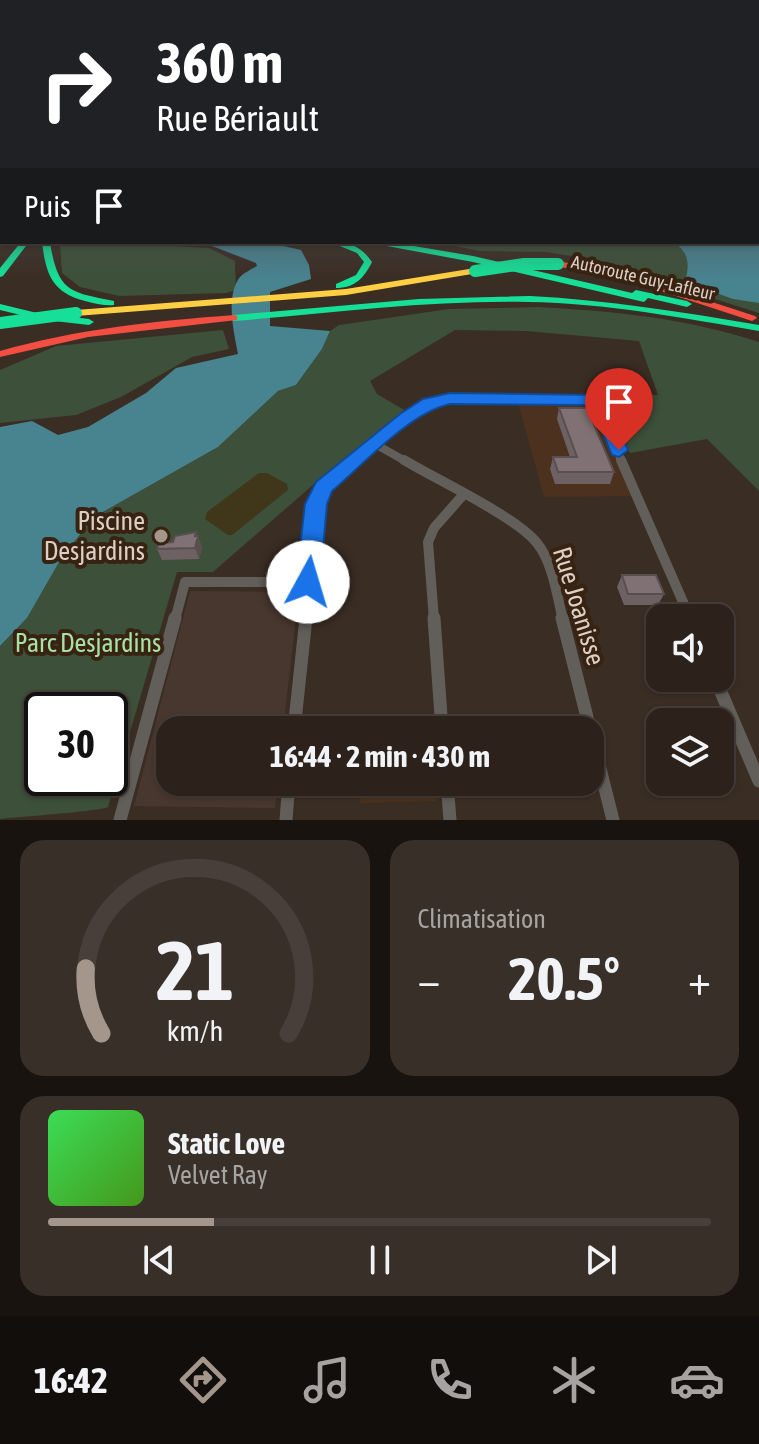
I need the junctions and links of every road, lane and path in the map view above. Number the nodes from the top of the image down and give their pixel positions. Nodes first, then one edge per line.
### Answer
1 (16, 244) edge
2 (23, 244) edge
3 (46, 244) edge
4 (339, 244) edge
5 (387, 244) edge
6 (413, 244) edge
7 (0, 266) edge
8 (0, 274) edge
9 (161, 306) junction
10 (287, 306) junction
11 (0, 307) edge
12 (221, 310) junction
13 (0, 323) edge
14 (758, 323) edge
15 (156, 324) junction
16 (0, 354) edge
17 (375, 444) junction
18 (463, 495) junction
19 (308, 582) junction
20 (684, 604) edge
21 (721, 692) edge
22 (295, 716) edge
23 (441, 716) edge
24 (759, 781) edge
25 (288, 796) edge
26 (448, 796) edge
27 (120, 820) edge
28 (286, 820) edge
29 (450, 820) edge
30 (613, 820) edge

1 - 7 highway
2 - 8 highway
3 - 9 highway
4 - 10 highway
5 - 14 highway, Autoroute Guy-Lafleur
6 - 14 highway, Autoroute Guy-Lafleur
9 - 12 highway
9 - 13 highway, bridge
10 - 12 highway
10 - 14 highway
10 - 14 highway, bridge
11 - 15 highway
12 - 15 highway
15 - 16 highway
17 - 18 street, Rue Joanisse
17 - 19 street
17 - 20 street
18 - 23 street
18 - 30 street, Rue Joanisse
19 - 22 street
19 - 27 street
21 - 24 street
25 - 28 street
26 - 29 street

